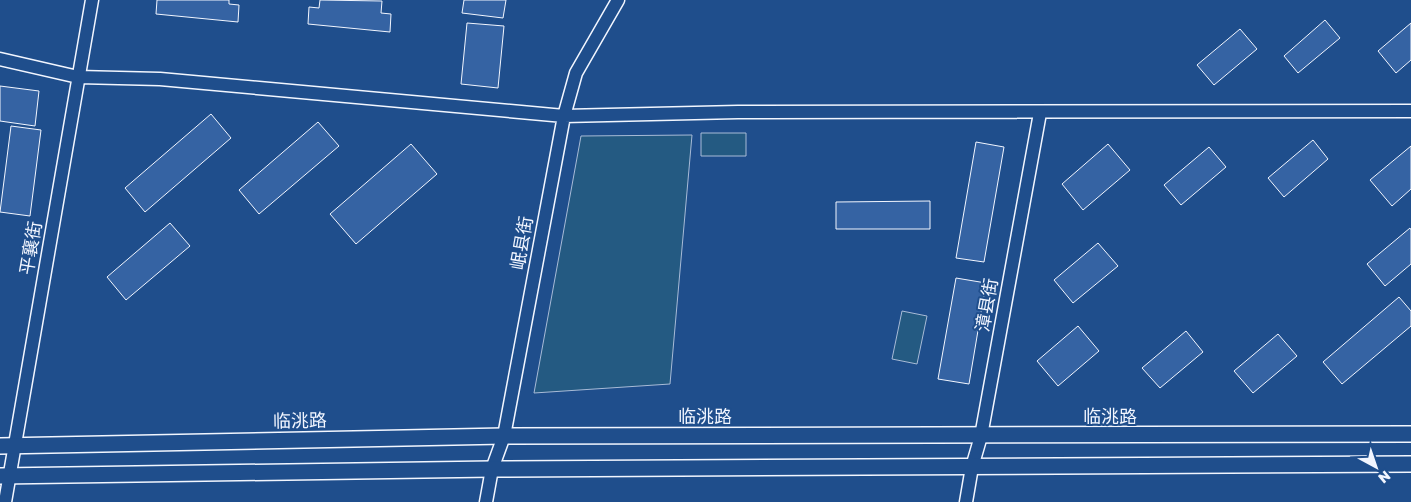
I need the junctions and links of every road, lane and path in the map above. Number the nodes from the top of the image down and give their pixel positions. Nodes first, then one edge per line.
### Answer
1 (92, 0) edge
2 (618, 0) edge
3 (0, 59) edge
4 (78, 77) junction
5 (1411, 111) edge
6 (1040, 113) junction
7 (564, 116) junction
8 (1411, 434) edge
9 (504, 436) junction
10 (981, 436) junction
11 (7, 446) edge
12 (1411, 464) edge
13 (972, 467) junction
14 (492, 469) junction
15 (5, 476) edge
16 (6, 502) edge
17 (486, 502) edge
18 (966, 502) edge

1 - 4 street, 平襄街
2 - 7 street, 岷县街
3 - 4 street
4 - 7 street
4 - 11 street, 平襄街
5 - 6 street
6 - 7 street
6 - 10 street, 漳县街
7 - 9 street, 岷县街
8 - 10 main road, 临洮路
9 - 10 main road, 临洮路
9 - 11 main road, 临洮路
9 - 14 street, 岷县街
10 - 13 street, 漳县街
11 - 15 street, 平襄街
12 - 13 main road
13 - 14 main road
13 - 18 street, 漳县街
14 - 15 main road
14 - 17 street, 岷县街
15 - 16 street, 平襄街

